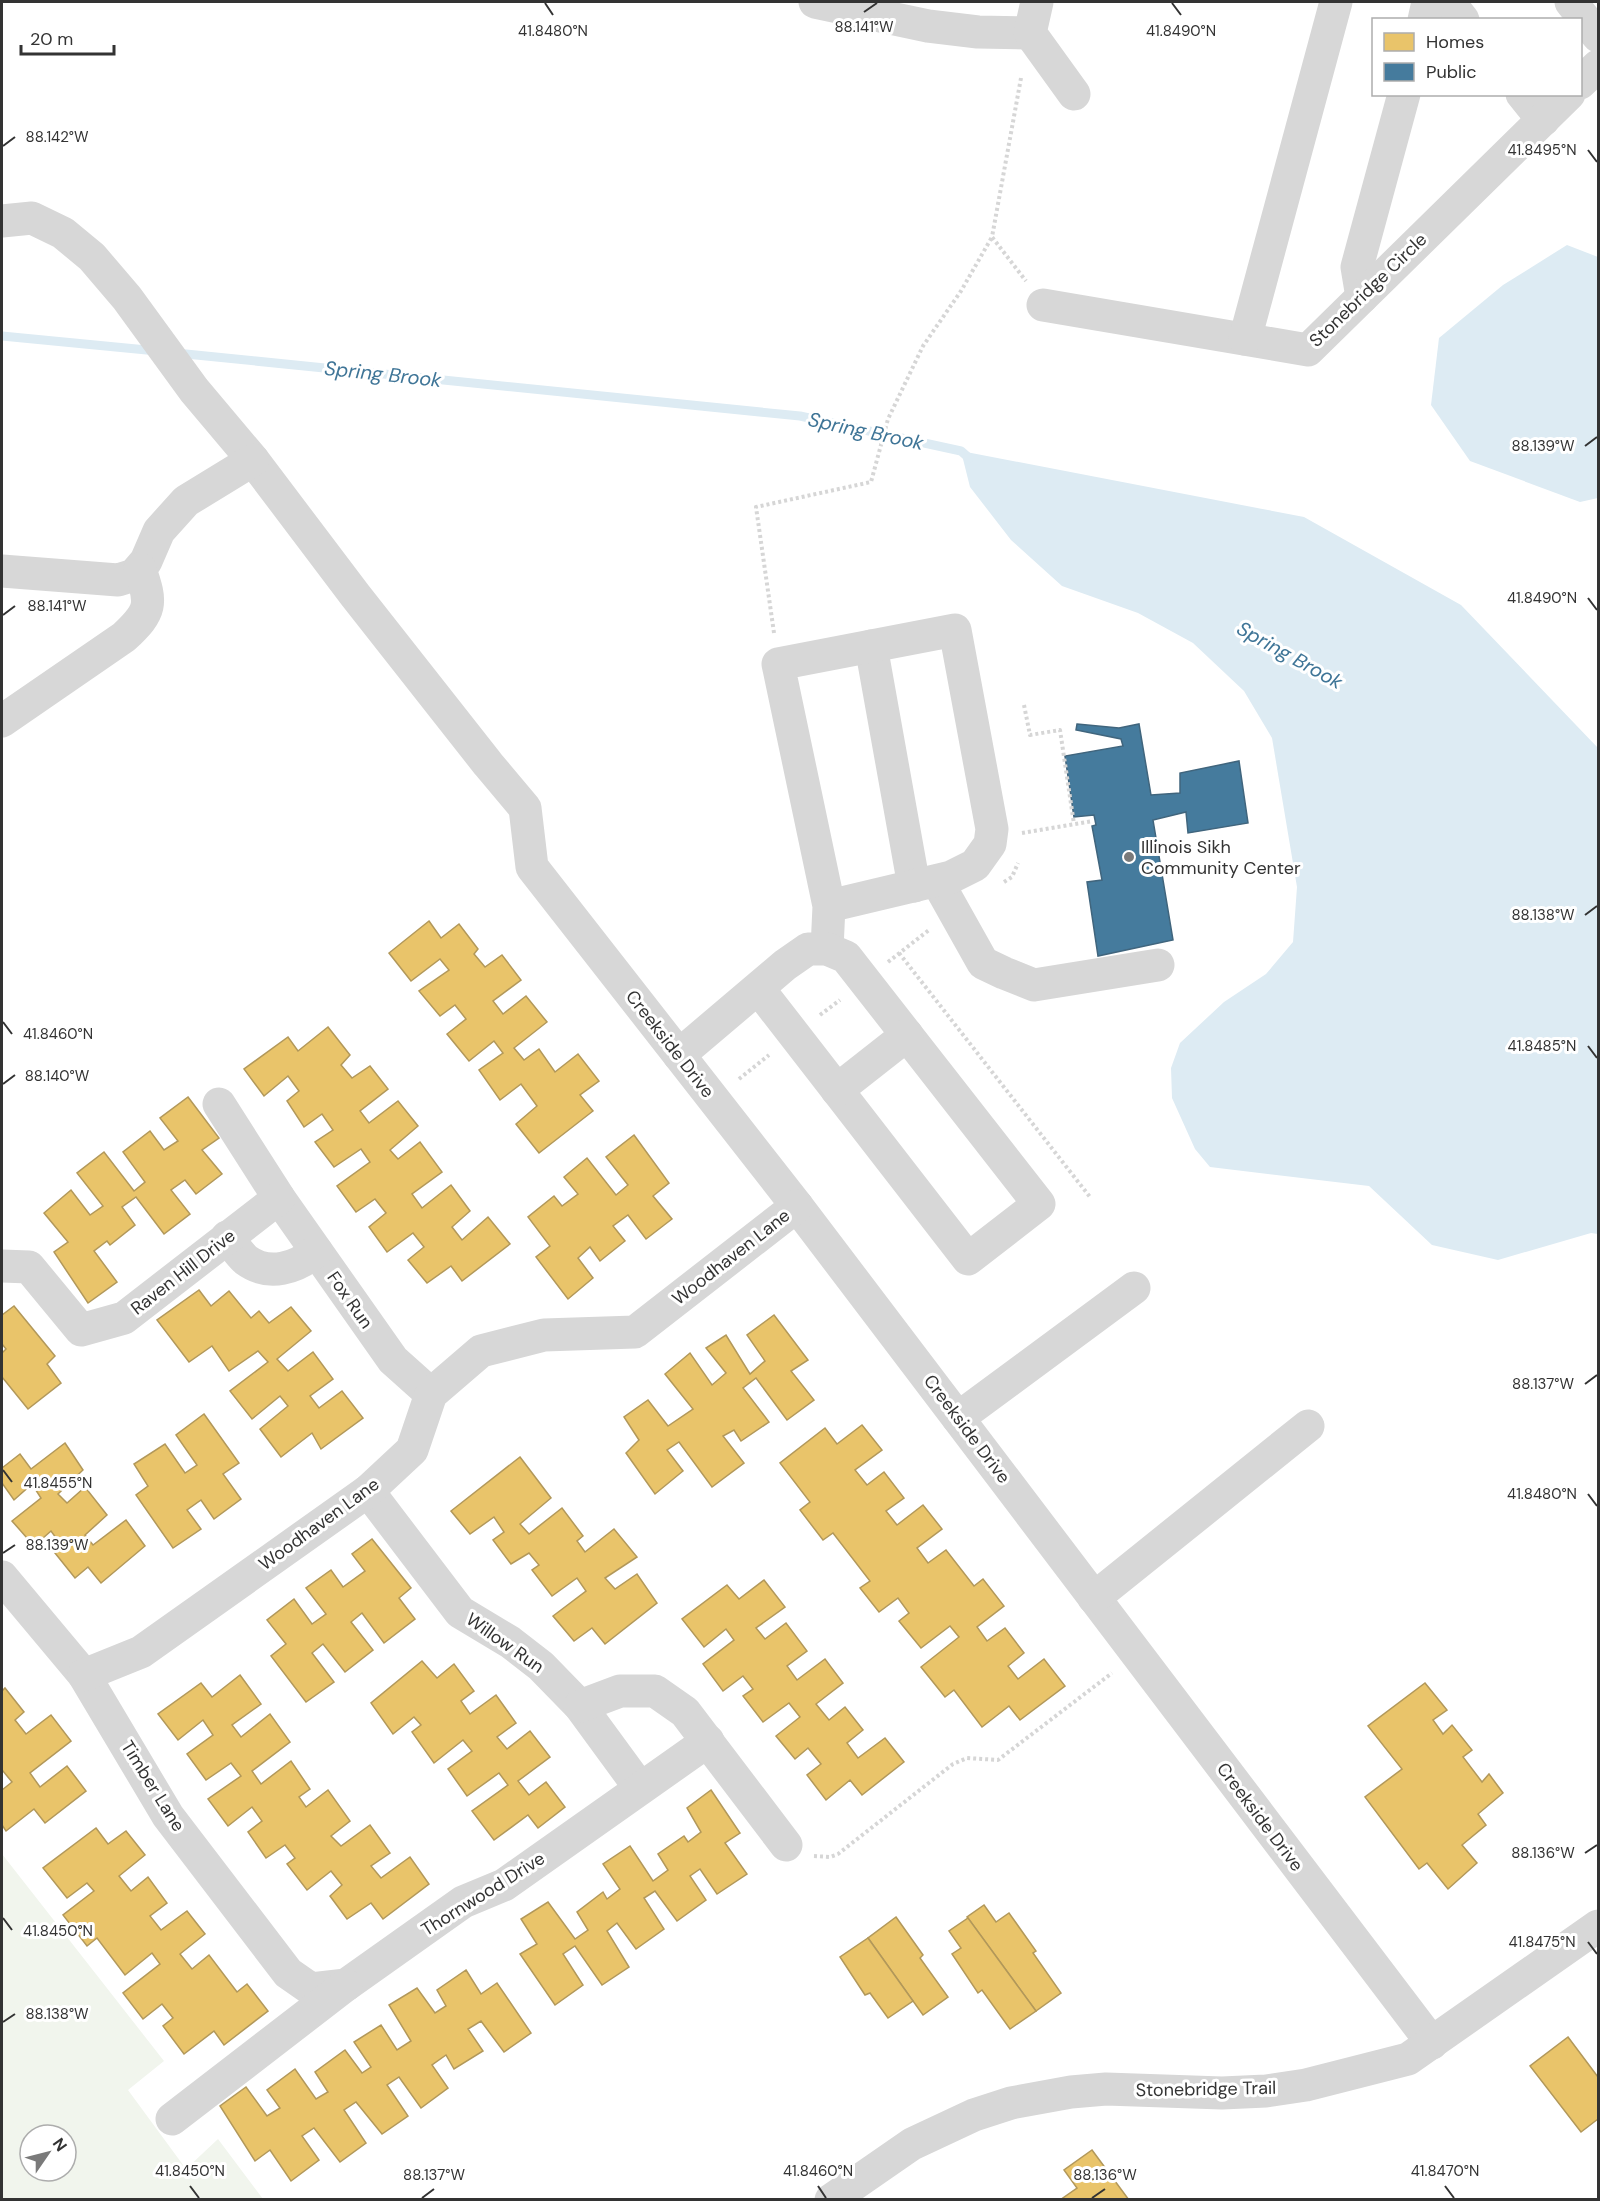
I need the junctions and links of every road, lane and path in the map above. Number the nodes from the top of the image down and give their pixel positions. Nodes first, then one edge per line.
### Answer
1 (815, 2) edge
2 (1037, 2) edge
3 (1336, 2) edge
4 (1428, 2) edge
5 (1449, 2) edge
6 (1571, 2) edge
7 (1424, 18) edge
8 (1461, 18) edge
9 (1030, 33) junction
10 (1599, 36) edge
11 (1599, 66) edge
12 (1582, 82) edge
13 (1074, 94) dead end
14 (1403, 96) edge
15 (1524, 96) edge
16 (1567, 96) edge
17 (1543, 120) junction
18 (2, 220) edge
19 (992, 237) junction
20 (1362, 297) junction
21 (1043, 305) joint
22 (1245, 339) junction
23 (253, 460) junction
24 (140, 569) junction
25 (2, 571) edge
26 (871, 646) junction
27 (778, 664) junction
28 (1024, 705) dead end
29 (2, 721) edge
30 (1074, 824) dead end
31 (926, 883) junction
32 (830, 906) junction
33 (827, 949) junction
34 (899, 953) dead end
35 (1158, 965) dead end
36 (758, 988) junction
37 (907, 1035) junction
38 (679, 1055) junction
39 (837, 1090) junction
40 (219, 1104) dead end
41 (1090, 1197) dead end
42 (279, 1198) junction
43 (797, 1206) junction
44 (227, 1238) junction
45 (316, 1251) junction
46 (2, 1266) edge
47 (1134, 1288) dead end
48 (431, 1394) junction
49 (958, 1418) junction
50 (1308, 1426) dead end
51 (368, 1491) junction
52 (2, 1577) edge
53 (1094, 1598) junction
54 (1137, 1654) junction
55 (84, 1675) junction
56 (580, 1706) junction
57 (708, 1741) junction
58 (640, 1788) junction
59 (786, 1845) joint
60 (1599, 1926) edge
61 (299, 1981) junction
62 (346, 1985) junction
63 (290, 2028) junction
64 (1432, 2043) junction
65 (172, 2119) dead end
66 (831, 2199) edge

1 - 9 street
2 - 9 street
3 - 22 street
4 - 7 street
5 - 8 street
6 - 10 street
9 - 13 street
9 - 19 path
11 - 12 street
14 - 20 street
15 - 17 street
16 - 17 street, Stonebridge Circle
17 - 20 street, Stonebridge Circle
18 - 23 street
19 - 21 path
19 - 27 path
20 - 22 street, Stonebridge Circle
21 - 22 street, Stonebridge Circle
23 - 24 street
23 - 38 street, Creekside Drive
24 - 25 street
24 - 29 street
26 - 27 street
26 - 31 street
26 - 31 street
27 - 32 street
28 - 30 path
31 - 32 street
31 - 35 street
32 - 33 street
33 - 36 street
33 - 37 street
34 - 41 path
36 - 38 street
36 - 39 street
37 - 39 street
37 - 39 street
38 - 43 street, Creekside Drive
40 - 42 street, Fox Run
42 - 44 street, Raven Hill Drive
42 - 45 street, Fox Run
43 - 48 street, Woodhaven Lane
43 - 49 street, Creekside Drive
44 - 45 street
44 - 46 street, Raven Hill Drive
45 - 48 street, Fox Run
47 - 49 street
48 - 51 street, Woodhaven Lane
49 - 53 street, Creekside Drive
50 - 53 street
51 - 55 street, Woodhaven Lane
51 - 56 street, Willow Run
52 - 55 street, Timber Lane
53 - 54 street, Creekside Drive
54 - 59 path
54 - 64 street, Creekside Drive
55 - 61 street, Timber Lane
56 - 57 street
56 - 58 street, Willow Run
57 - 58 street, Thornwood Drive
57 - 59 street
58 - 62 street, Thornwood Drive
60 - 64 street, Stonebridge Trail
61 - 62 street, Thornwood Drive
61 - 63 street
62 - 63 street
63 - 65 street
64 - 66 street, Stonebridge Trail

